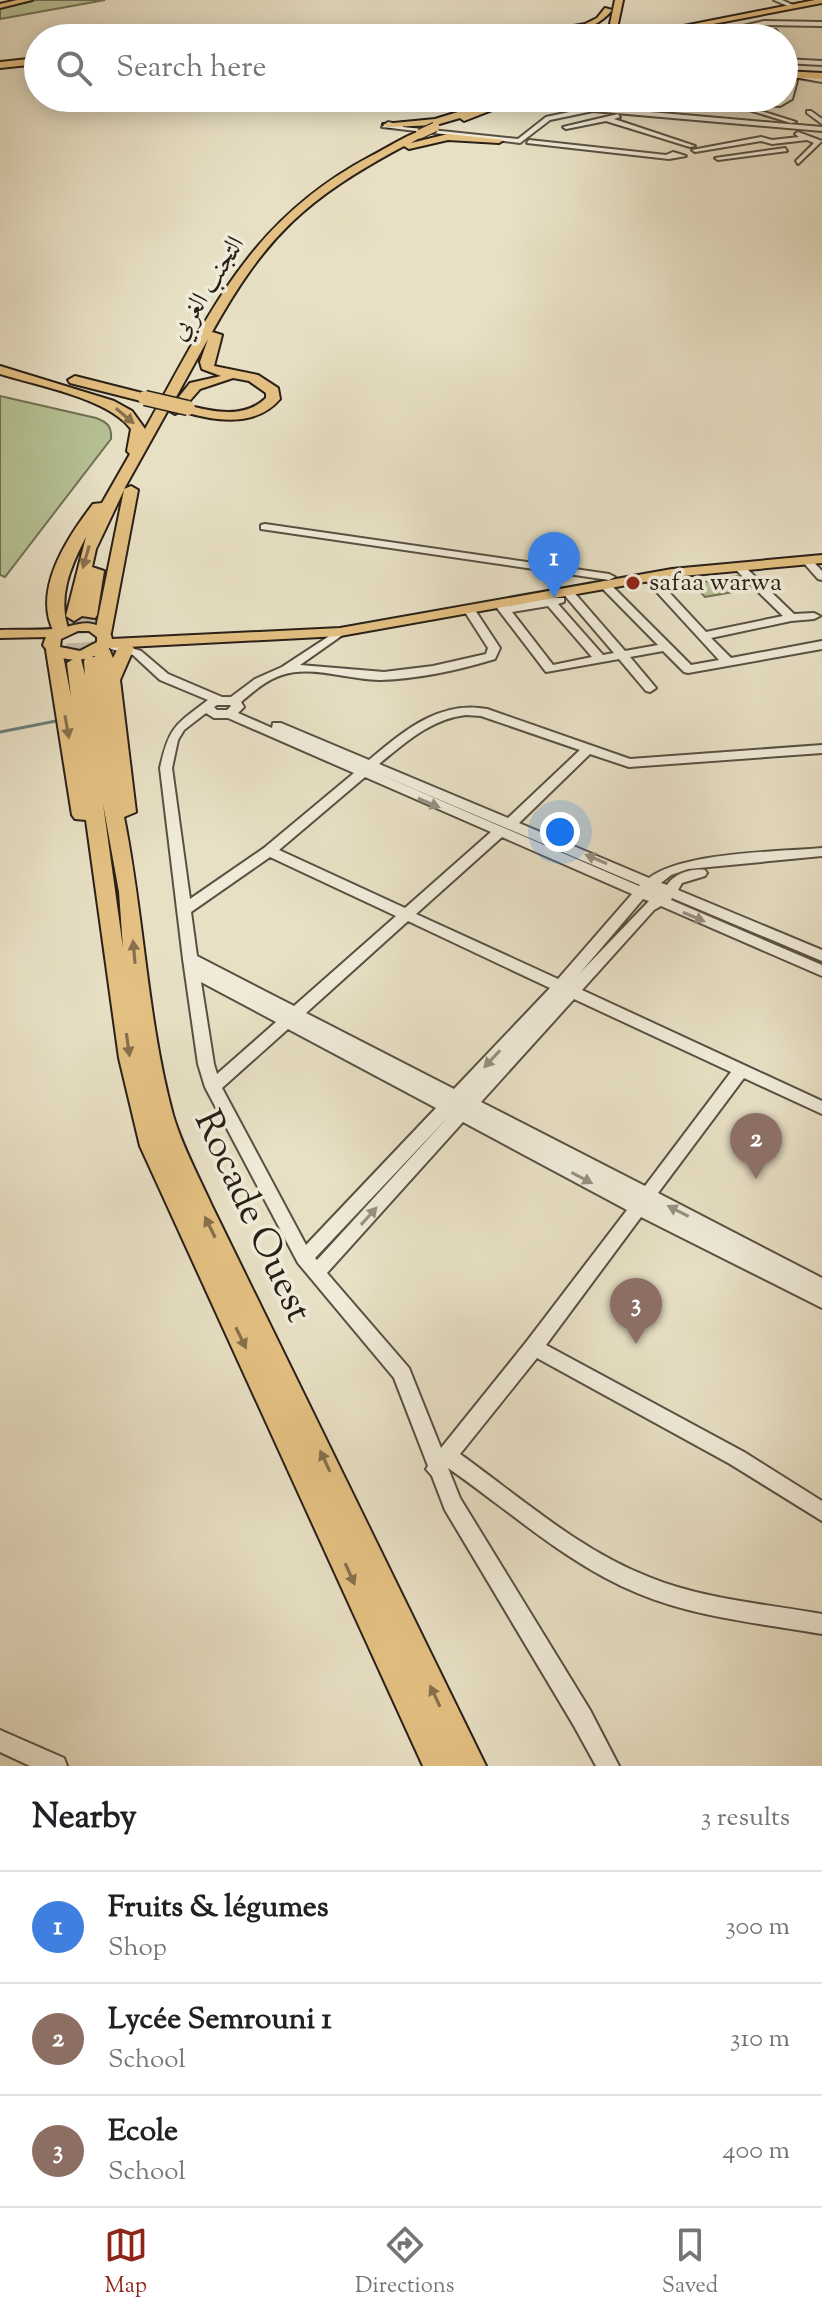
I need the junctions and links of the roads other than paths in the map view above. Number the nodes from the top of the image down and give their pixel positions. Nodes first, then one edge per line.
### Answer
1 (25, 0) edge
2 (613, 0) edge
3 (619, 0) edge
4 (777, 0) edge
5 (822, 1) edge
6 (0, 6) edge
7 (792, 6) junction
8 (608, 10) junction
9 (591, 24) edge
10 (609, 24) edge
11 (615, 24) edge
12 (698, 24) edge
13 (798, 25) edge
14 (822, 26) edge
15 (24, 64) edge
16 (0, 67) edge
17 (798, 67) edge
18 (798, 67) edge
19 (822, 70) edge
20 (798, 73) edge
21 (472, 112) edge
22 (474, 112) edge
23 (475, 112) edge
24 (575, 112) edge
25 (593, 112) edge
26 (617, 112) edge
27 (646, 112) edge
28 (760, 112) edge
29 (603, 118) junction
30 (791, 121) junction
31 (821, 123) edge
32 (619, 124) junction
33 (761, 125) junction
34 (392, 126) junction
35 (566, 127) dead end
36 (431, 131) junction
37 (788, 133) junction
38 (481, 135) junction
39 (813, 137) junction
40 (582, 138) dead end
41 (499, 140) junction
42 (526, 140) junction
43 (405, 147) junction
44 (684, 150) junction
45 (381, 154) junction
46 (806, 155) junction
47 (718, 158) dead end
48 (798, 162) dead end
49 (216, 333) junction
50 (0, 367) edge
51 (183, 409) junction
52 (125, 473) junction
53 (123, 490) junction
54 (265, 527) dead end
55 (817, 558) edge
56 (739, 567) junction
57 (649, 577) junction
58 (822, 577) edge
59 (606, 580) junction
60 (570, 594) junction
61 (550, 601) junction
62 (503, 607) junction
63 (469, 609) junction
64 (56, 612) junction
65 (89, 615) tunnel mouth
66 (74, 616) tunnel mouth
67 (814, 616) dead end
68 (791, 618) junction
69 (33, 631) junction
70 (340, 632) junction
71 (0, 634) edge
72 (703, 636) junction
73 (0, 644) edge
74 (82, 644) junction
75 (665, 647) junction
76 (126, 648) junction
77 (819, 649) edge
78 (625, 656) junction
79 (600, 659) junction
80 (728, 662) junction
81 (286, 670) junction
82 (111, 680) junction
83 (650, 688) dead end
84 (222, 708) junction
85 (822, 749) edge
86 (587, 750) junction
87 (367, 770) junction
88 (504, 828) junction
89 (269, 851) junction
90 (822, 852) edge
91 (822, 861) edge
92 (646, 889) junction
93 (670, 890) junction
94 (129, 892) junction
95 (658, 902) junction
96 (185, 909) junction
97 (408, 916) junction
98 (822, 956) edge
99 (191, 965) junction
100 (822, 971) edge
101 (566, 990) junction
102 (293, 1018) junction
103 (741, 1070) junction
104 (213, 1087) junction
105 (460, 1105) junction
106 (822, 1108) edge
107 (641, 1201) junction
108 (304, 1258) junction
109 (316, 1273) junction
110 (822, 1286) edge
111 (822, 1301) edge
112 (534, 1347) junction
113 (442, 1463) junction
114 (822, 1512) edge
115 (822, 1624) edge
116 (0, 1741) edge
117 (56, 1766) edge
118 (440, 1766) edge
119 (470, 1766) edge
120 (608, 1766) edge

1 - 6 highway
2 - 8 highway
3 - 11 highway
4 - 7 street
5 - 7 highway
7 - 12 highway
8 - 9 highway
8 - 10 highway
13 - 14 street
15 - 16 highway
17 - 19 highway
18 - 19 street
19 - 20 highway
21 - 34 highway
22 - 36 highway, التجنب الغربي
23 - 38 highway
24 - 42 street
25 - 42 street
26 - 31 street
27 - 33 street
28 - 30 street
29 - 32 street
29 - 35 street
29 - 37 street
29 - 44 street
30 - 31 street
30 - 33 street
31 - 33 street
32 - 40 street
32 - 44 street
34 - 38 street
34 - 41 street
34 - 45 highway
36 - 43 highway, التجنب الغربي
36 - 45 highway, التجنب الغربي
37 - 39 street
37 - 44 street
38 - 42 street
39 - 44 street
39 - 46 street
41 - 42 street
41 - 43 highway
42 - 44 street
43 - 49 highway, التجنب الغربي
45 - 52 highway, التجنب الغربي
46 - 47 street
46 - 48 street
49 - 51 highway, التجنب الغربي
49 - 51 highway
50 - 51 highway, bridge
50 -> 52 highway
51 - 51 highway
51 - 53 highway, التجنب الغربي
52 - 53 highway, التجنب الغربي
53 - 64 highway
53 - 65 highway, التجنب الغربي
53 -> 66 highway, التجنب الغربي
53 - 74 highway
54 - 59 street
55 - 56 main road
55 - 58 street
55 - 59 main road
56 - 57 main road
56 - 68 street
57 - 59 main road
57 - 72 street
59 - 60 main road
59 - 74 main road
59 - 75 street
60 - 61 street
60 - 62 main road
60 - 78 street
61 - 62 street
61 - 79 street
62 - 63 main road
62 - 79 street
63 - 70 main road
63 - 81 street
64 - 69 main road
64 - 74 highway
67 - 68 street
68 - 72 street
69 - 71 main road
69 - 74 main road
70 - 74 main road
70 - 81 street
72 - 80 street
73 - 74 main road
74 - 76 street
74 - 82 highway
74 - 94 highway, Rocade Ouest
74 -> 118 highway, Rocade Ouest
75 - 78 street
75 - 80 street
76 - 82 highway
76 - 84 street
77 - 80 street
78 - 79 street
78 - 83 street
81 - 84 street
82 - 94 highway
84 - 87 street
84 - 96 street
85 - 86 street
86 - 87 street
86 - 88 street
87 - 88 street
87 - 89 street
88 - 92 street
88 - 97 street
89 - 96 street
89 - 97 street
90 - 92 street
91 - 93 street
92 - 93 street
92 - 95 street
92 - 101 street
93 - 95 street
93 - 98 street
119 -> 94 highway, Rocade Ouest
95 -> 100 street
95 - 101 street
96 - 99 street
97 - 101 street
97 - 102 street
99 - 102 street
99 - 104 street
101 - 103 street
101 - 105 street
102 - 104 street
102 - 105 street
103 - 106 street
103 - 107 street
104 - 108 street
105 - 107 street
105 - 108 street
109 -> 105 street
110 -> 107 street
107 - 111 street
107 - 112 street
108 - 109 street
109 - 113 street
112 - 113 street
112 - 114 street
113 - 115 street
113 - 120 street
116 - 117 street

